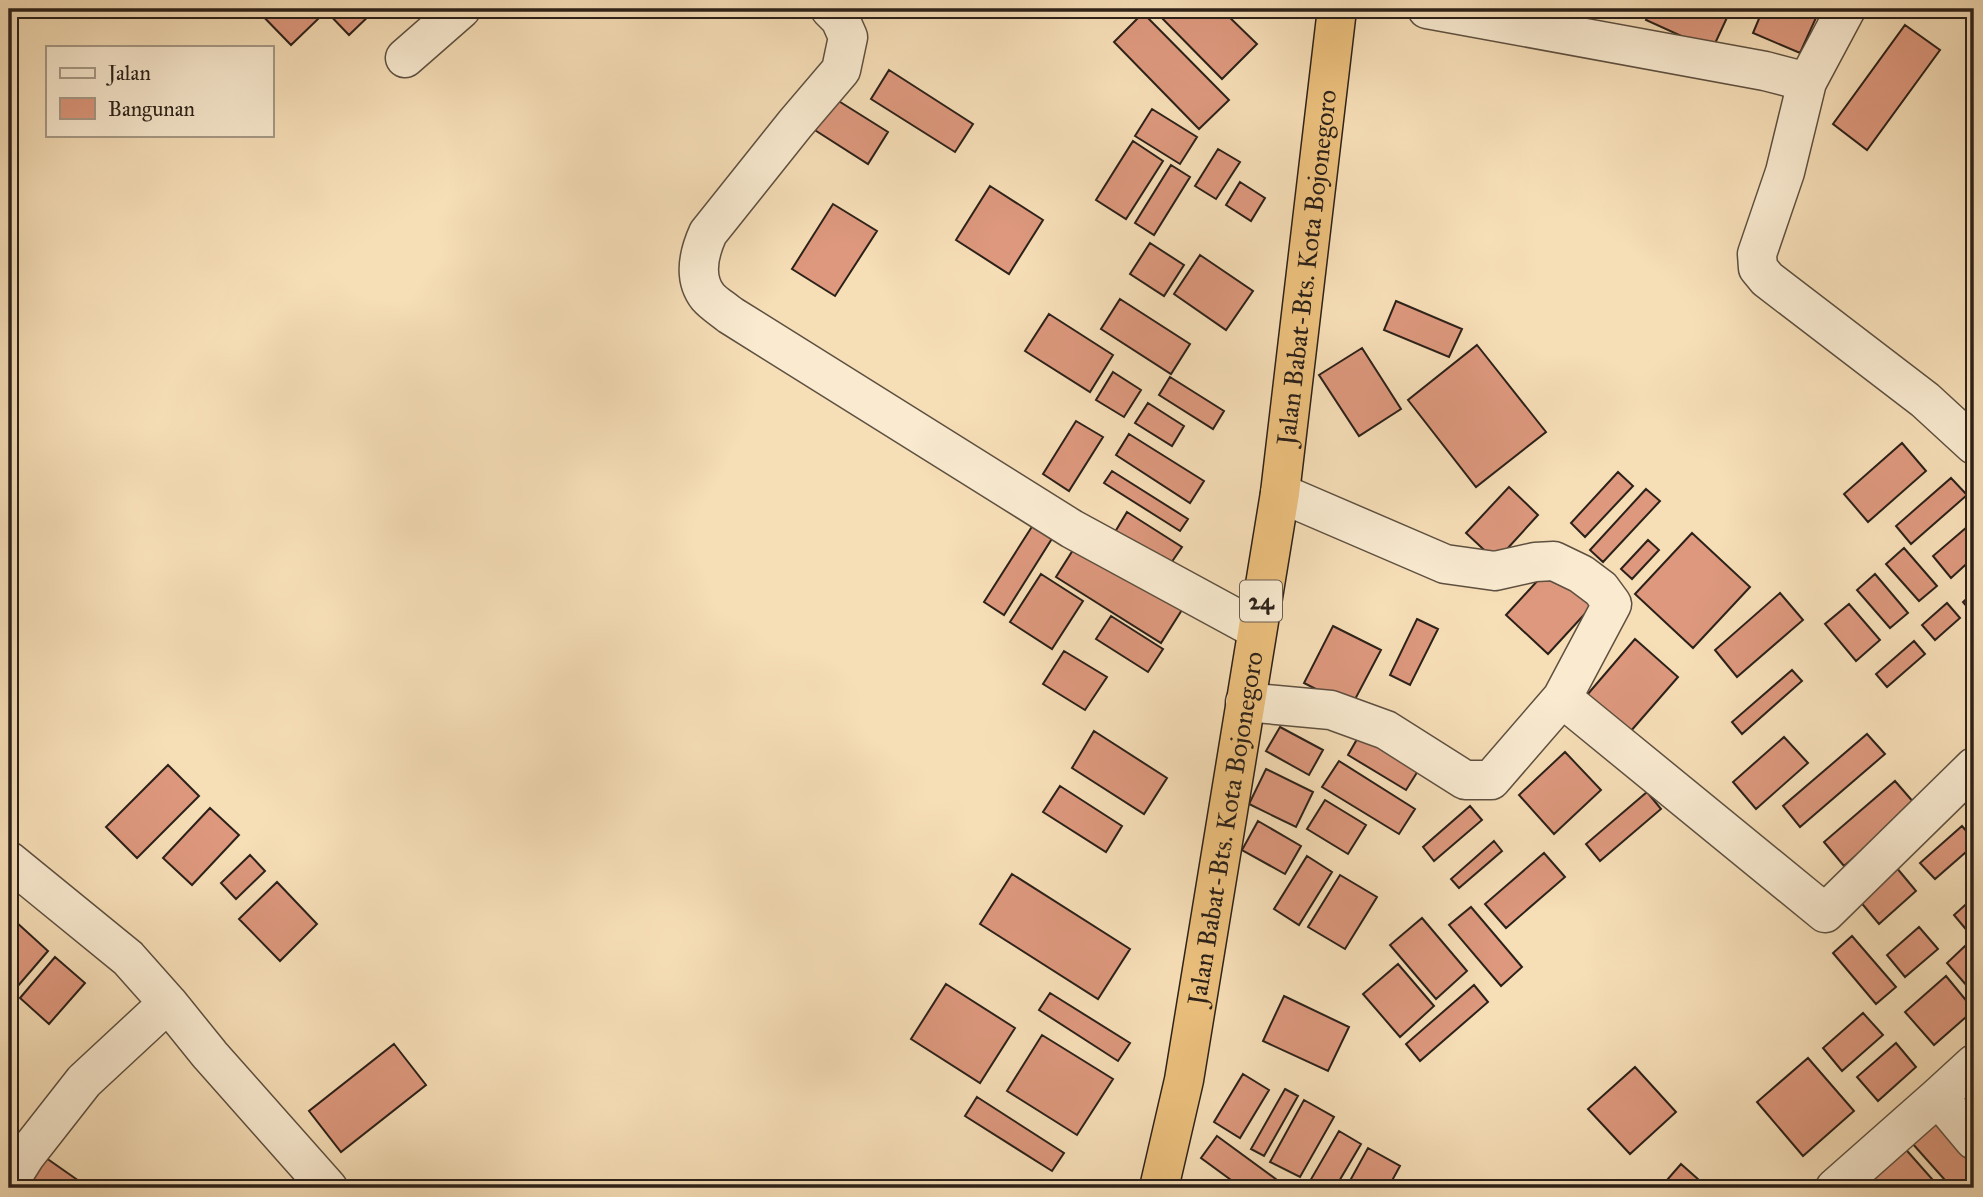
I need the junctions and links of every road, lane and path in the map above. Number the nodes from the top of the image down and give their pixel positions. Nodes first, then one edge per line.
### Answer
1 (461, 9) edge
2 (830, 9) edge
3 (1337, 9) edge
4 (1427, 9) edge
5 (1846, 9) edge
6 (405, 58) dead end
7 (1807, 82) junction
8 (1974, 445) edge
9 (1280, 493) junction
10 (1256, 629) junction
11 (1562, 698) junction
12 (1245, 702) junction
13 (1974, 767) edge
14 (9, 861) edge
15 (168, 1003) junction
16 (1974, 1064) edge
17 (1938, 1097) junction
18 (1974, 1140) edge
19 (9, 1182) edge
20 (328, 1188) edge
21 (1159, 1188) edge
22 (1835, 1188) edge

1 - 6 street
2 - 10 street
3 - 9 highway, Jalan Babat-Bts. Kota Bojonegoro / 24
4 - 7 street
5 - 7 street
7 - 8 street
9 - 10 highway, Jalan Babat-Bts. Kota Bojonegoro / 24
9 - 11 street
10 - 12 highway, Jalan Babat-Bts. Kota Bojonegoro / 24
11 - 12 street
11 - 13 street
12 - 21 highway, Jalan Babat-Bts. Kota Bojonegoro / 24
14 - 15 street
15 - 19 street
15 - 20 street
16 - 17 street
17 - 18 street
17 - 22 street

